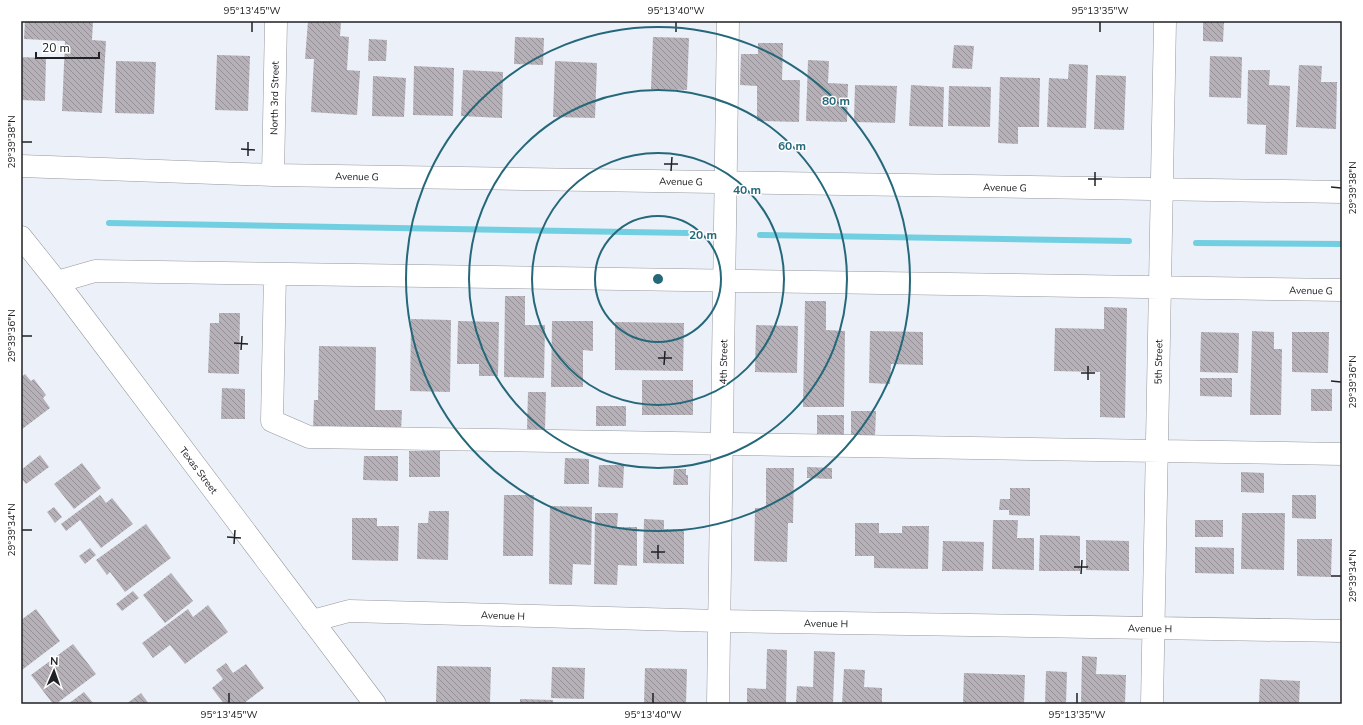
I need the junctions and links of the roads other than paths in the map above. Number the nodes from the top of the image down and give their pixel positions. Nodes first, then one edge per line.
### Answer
1 (276, 21) edge
2 (728, 21) edge
3 (1165, 21) edge
4 (21, 166) edge
5 (273, 175) junction
6 (725, 182) junction
7 (1162, 189) junction
8 (1342, 192) edge
9 (21, 237) edge
10 (275, 274) junction
11 (724, 281) junction
12 (57, 282) junction
13 (1160, 288) junction
14 (1342, 290) edge
15 (721, 444) junction
16 (1157, 451) junction
17 (1342, 454) edge
18 (312, 620) junction
19 (719, 621) junction
20 (1154, 628) junction
21 (1342, 631) edge
22 (375, 704) edge
23 (718, 704) edge
24 (1152, 704) edge

1 - 5 street, North 3rd Street
2 - 6 street, 4th Street
3 - 7 street, 5th Street
4 - 5 street, Avenue G
5 - 6 street, Avenue G
6 - 7 street, Avenue G
6 - 11 street, 4th Street
7 - 8 street, Avenue G
7 - 13 street, 5th Street
9 - 12 street, Texas Street
10 - 11 street, Avenue G
10 - 12 street, Avenue G
10 - 15 street
11 - 13 street, Avenue G
11 - 15 street, 4th Street
12 - 18 street, Texas Street
13 - 14 street, Avenue G
13 - 16 street, 5th Street
15 - 16 street
15 - 19 street, 4th Street
16 - 17 street
16 - 20 street, 5th Street
18 - 19 street, Avenue H
18 - 22 street, Texas Street
19 - 20 street, Avenue H
19 - 23 street, 4th Street
20 - 21 street, Avenue H
20 - 24 street, 5th Street

